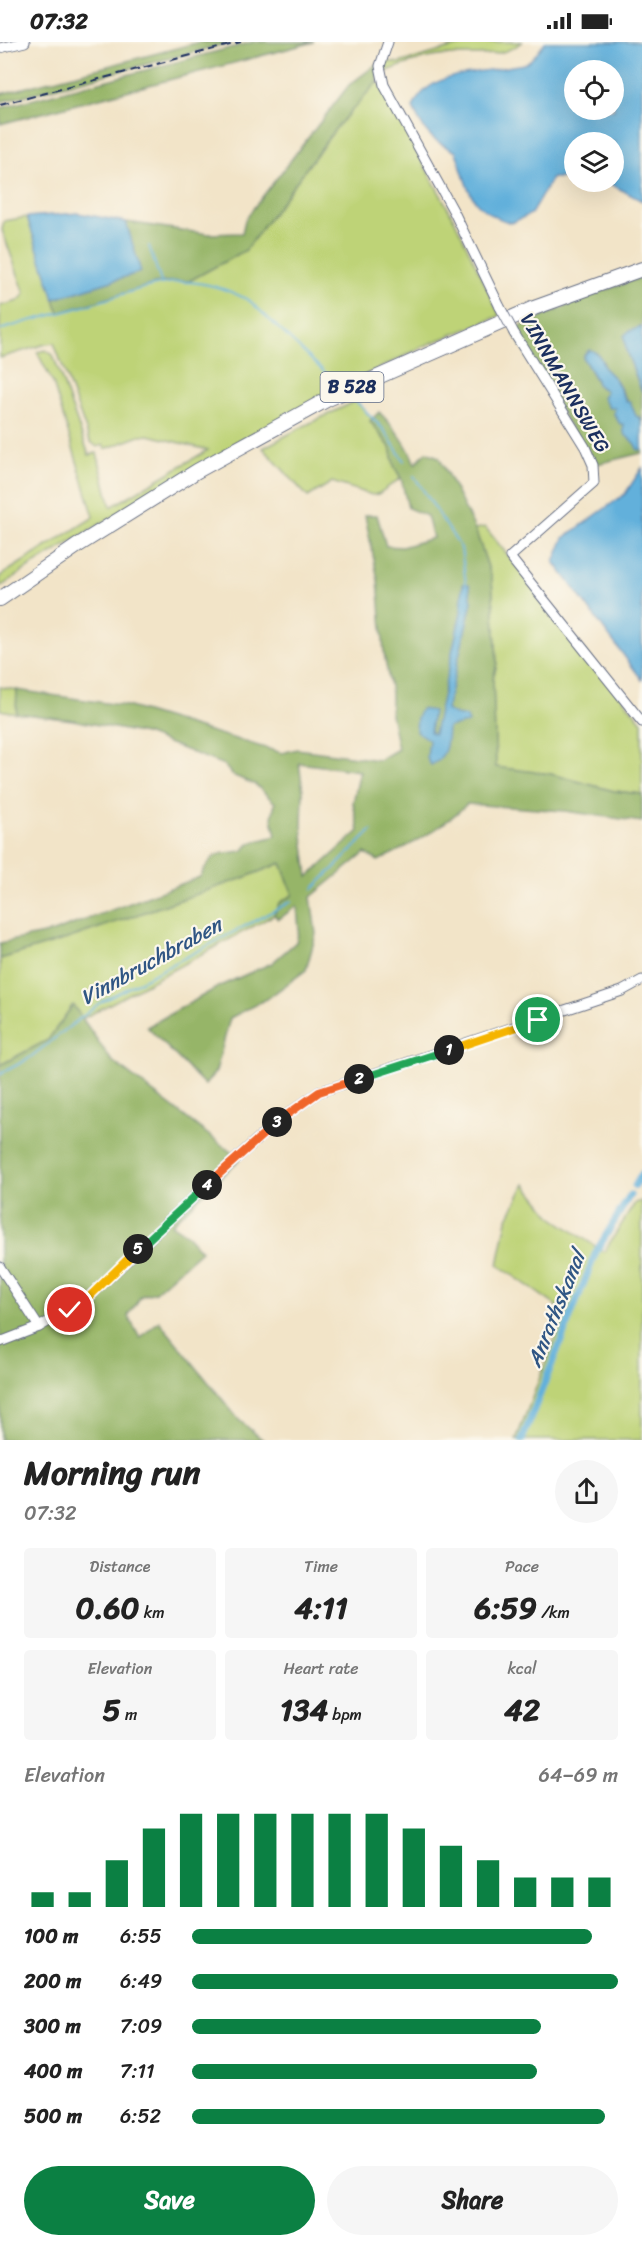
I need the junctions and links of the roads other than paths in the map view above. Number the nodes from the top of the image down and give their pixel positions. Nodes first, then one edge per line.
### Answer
1 (25, 42) edge
2 (388, 43) edge
3 (10, 44) edge
4 (0, 48) edge
5 (642, 269) edge
6 (0, 599) edge
7 (642, 723) edge
8 (642, 980) edge
9 (0, 1267) edge
10 (39, 1327) junction
11 (0, 1342) edge

1 - 3 street
2 - 7 street, VINNMANNSWEG, bridge
3 - 4 street
5 - 6 highway, B 528
8 - 10 street
9 - 10 street
10 - 11 street

